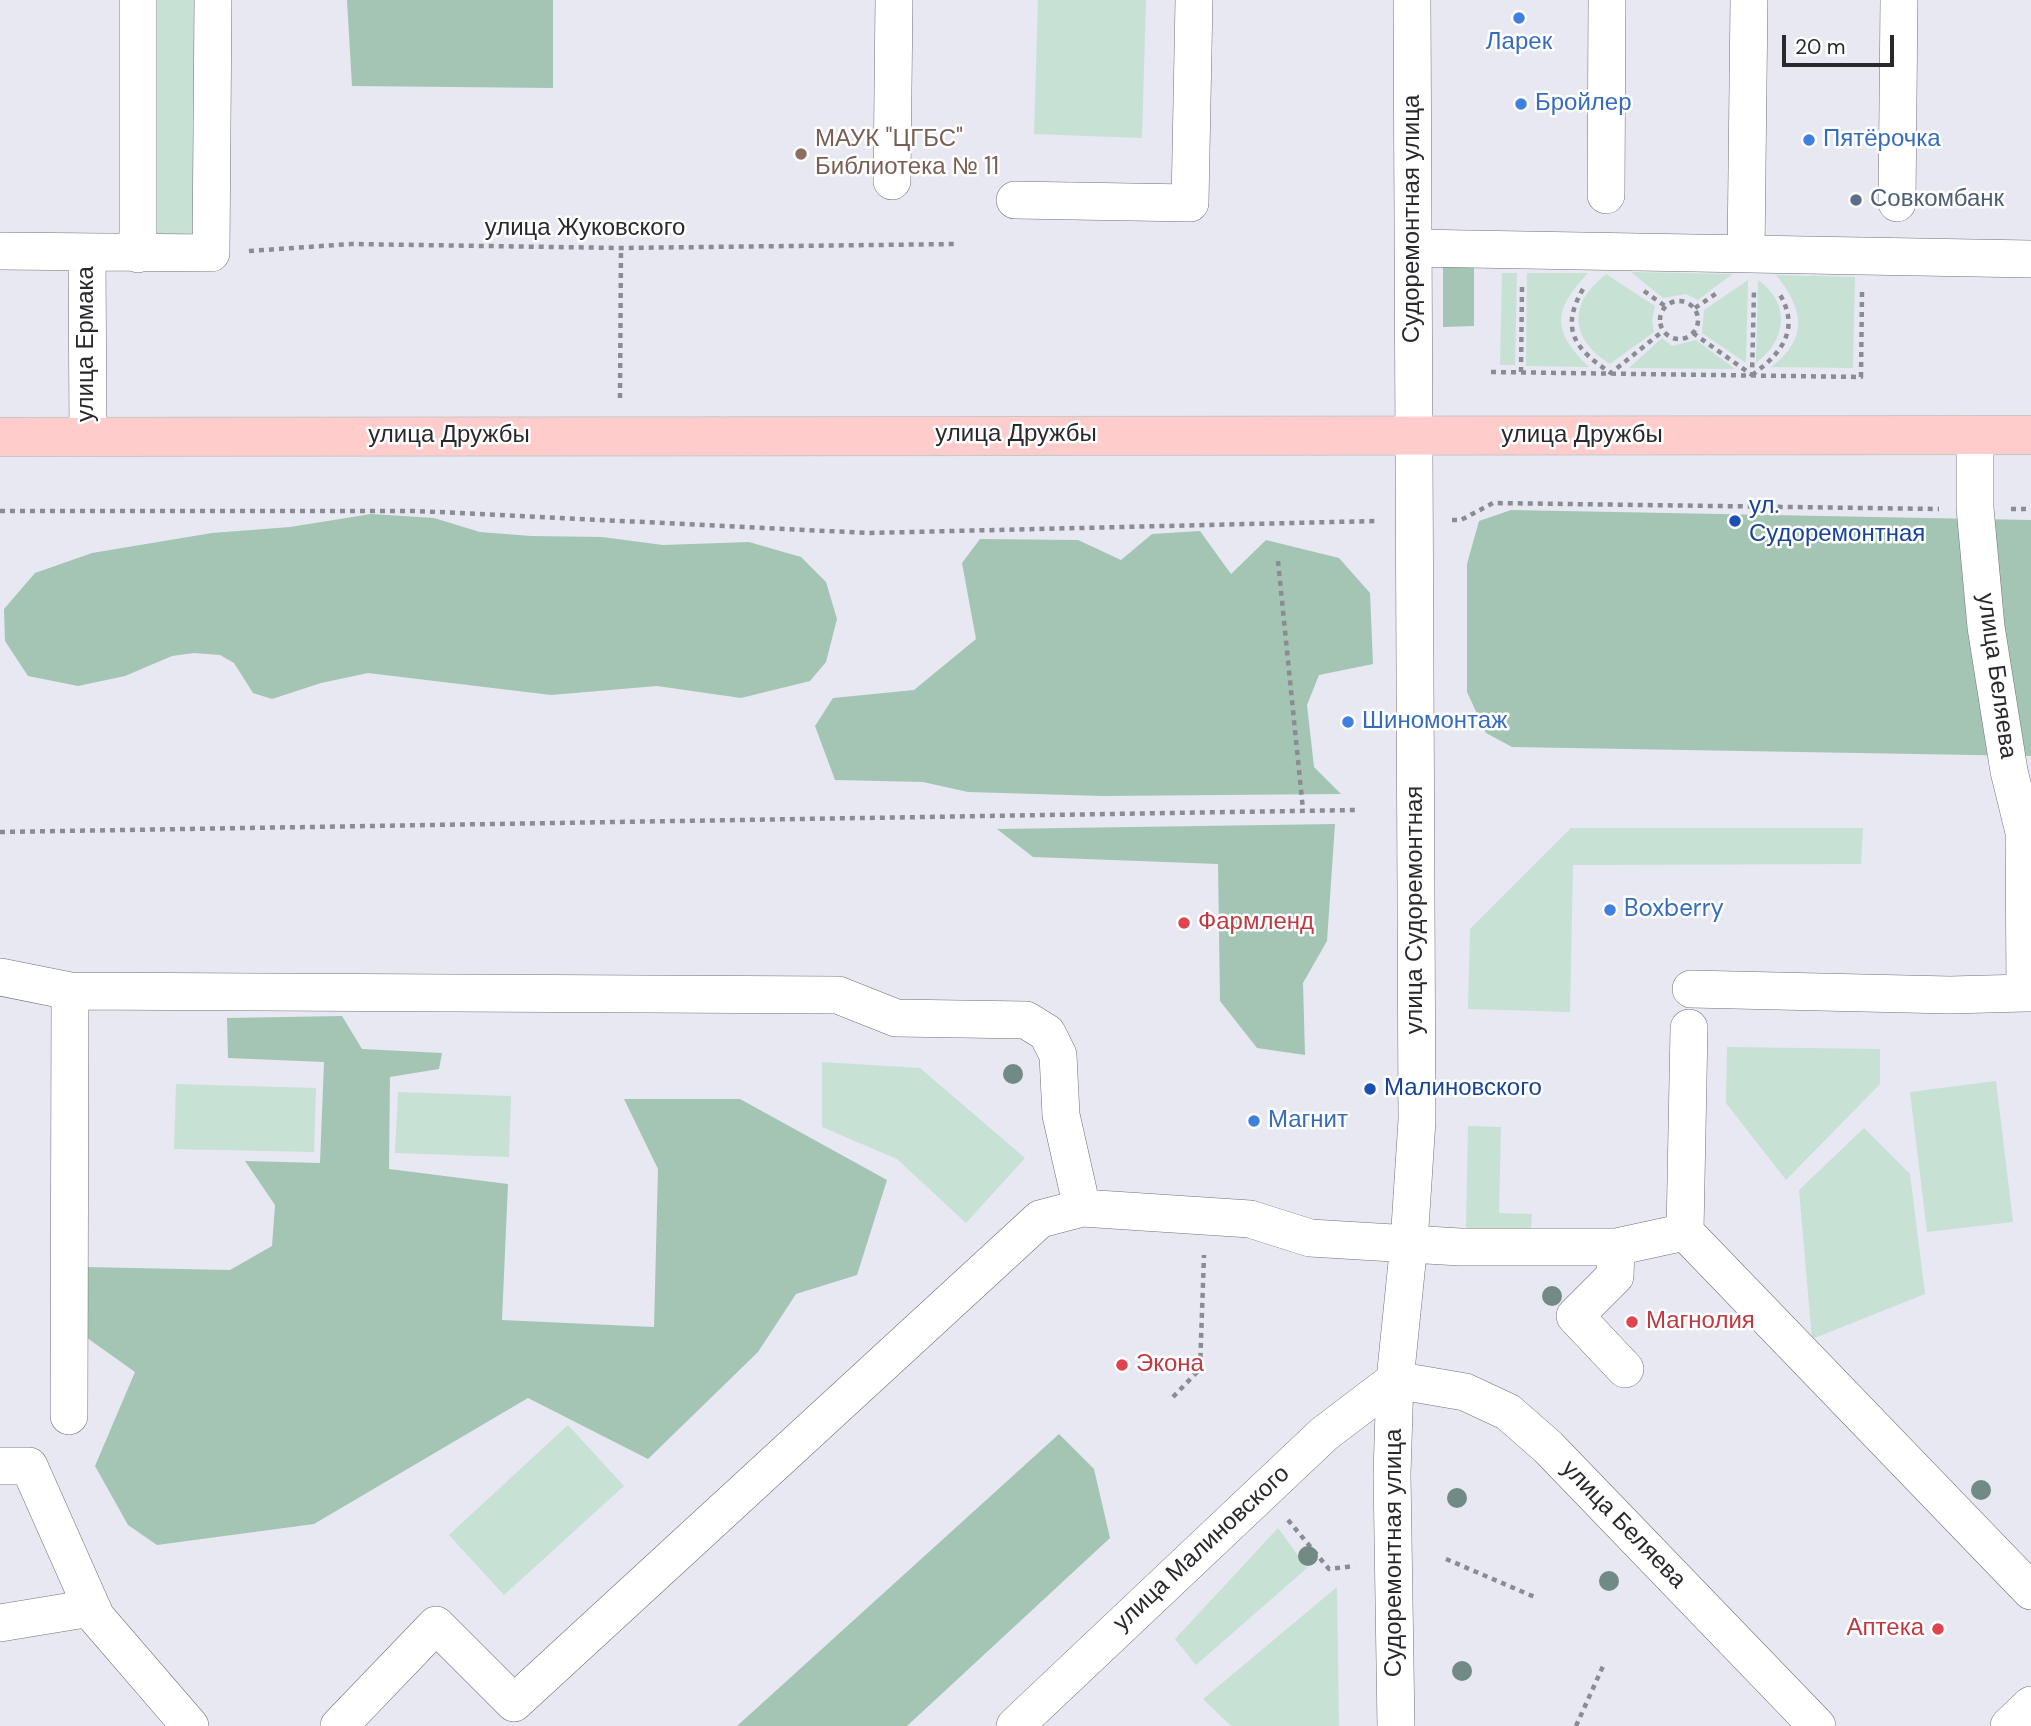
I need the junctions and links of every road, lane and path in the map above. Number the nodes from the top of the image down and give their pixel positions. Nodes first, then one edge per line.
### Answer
1 (138, 0) edge
2 (213, 0) edge
3 (894, 0) edge
4 (1194, 0) edge
5 (1412, 0) edge
6 (1607, 0) edge
7 (1749, 0) edge
8 (1899, 0) edge
9 (892, 181) dead end
10 (1606, 195) dead end
11 (1014, 200) dead end
12 (1896, 203) dead end
13 (958, 244) dead end
14 (621, 248) junction
15 (1413, 248) junction
16 (0, 251) edge
17 (211, 253) junction
18 (87, 254) junction
19 (138, 254) junction
20 (2031, 259) edge
21 (1750, 267) junction
22 (1522, 278) dead end
23 (1587, 283) dead end
24 (1773, 283) dead end
25 (1862, 283) dead end
26 (1635, 286) dead end
27 (1724, 288) dead end
28 (1665, 306) junction
29 (1695, 308) junction
30 (1663, 331) junction
31 (1693, 333) junction
32 (1491, 372) dead end
33 (1521, 372) junction
34 (1611, 373) junction
35 (1752, 376) junction
36 (621, 435) junction
37 (1975, 435) junction
38 (2031, 435) edge
39 (0, 437) edge
40 (88, 437) junction
41 (1413, 438) junction
42 (1975, 508) junction
43 (2031, 509) edge
44 (0, 511) edge
45 (1413, 520) junction
46 (1278, 561) dead end
47 (1303, 810) junction
48 (1355, 810) dead end
49 (0, 832) edge
50 (2028, 832) edge
51 (0, 977) edge
52 (1691, 989) dead end
53 (70, 991) junction
54 (2028, 993) edge
55 (1689, 1028) dead end
56 (1082, 1208) junction
57 (1685, 1232) junction
58 (1409, 1243) junction
59 (1616, 1247) junction
60 (1204, 1255) dead end
61 (1625, 1369) dead end
62 (1395, 1380) junction
63 (1173, 1397) dead end
64 (69, 1416) dead end
65 (0, 1466) edge
66 (1288, 1520) dead end
67 (1446, 1559) dead end
68 (1355, 1566) dead end
69 (2031, 1591) edge
70 (1537, 1598) dead end
71 (91, 1608) junction
72 (0, 1623) edge
73 (1604, 1664) dead end
74 (2031, 1704) edge
75 (190, 1726) edge
76 (339, 1726) edge
77 (1015, 1726) edge
78 (1396, 1726) edge
79 (1576, 1726) edge
80 (1817, 1726) edge
81 (2009, 1726) edge

1 - 19 street
2 - 17 street
3 - 9 street
4 - 11 street
5 - 15 street, Судоремонтная улица
6 - 10 street
7 - 21 street
8 - 12 street
13 - 14 path, улица Жуковского
14 - 17 path, улица Жуковского
14 - 36 path
15 - 21 street
15 - 41 street, Судоремонтная улица
16 - 18 street, улица Ермака
17 - 19 street
18 - 19 street
18 - 40 street, улица Ермака
20 - 21 street
21 - 35 path
22 - 33 path
23 - 34 path
24 - 35 path
25 - 35 path
26 - 28 path
27 - 29 path
28 - 29 path
28 - 30 path
29 - 31 path
30 - 31 path
30 - 34 path
31 - 35 path
32 - 33 path
33 - 34 path
34 - 35 path
36 - 40 main road, улица Дружбы
36 - 41 main road, улица Дружбы
37 - 38 main road, улица Дружбы
37 - 41 main road, улица Дружбы
37 - 42 street, улица Беляева
39 - 40 main road, улица Дружбы
41 - 45 street, улица Судоремонтная
42 - 43 path
42 - 45 path
42 - 50 street, улица Беляева
44 - 45 path
45 - 58 street, улица Судоремонтная
46 - 47 path
47 - 48 path
47 - 49 path
50 - 54 street, улица Беляева
51 - 53 street
52 - 54 street
53 - 56 street
53 - 64 street
55 - 57 street
56 - 58 street
56 - 76 street
57 - 59 street
57 - 69 street
58 - 59 street
58 - 62 street, улица Судоремонтная
59 - 61 street
60 - 63 path
62 - 77 street, улица Малиновского
62 - 78 street, Судоремонтная улица
62 - 80 street, улица Беляева
65 - 71 street
66 - 68 path
67 - 70 path
71 - 72 street
71 - 75 street
73 - 79 path
74 - 81 street

